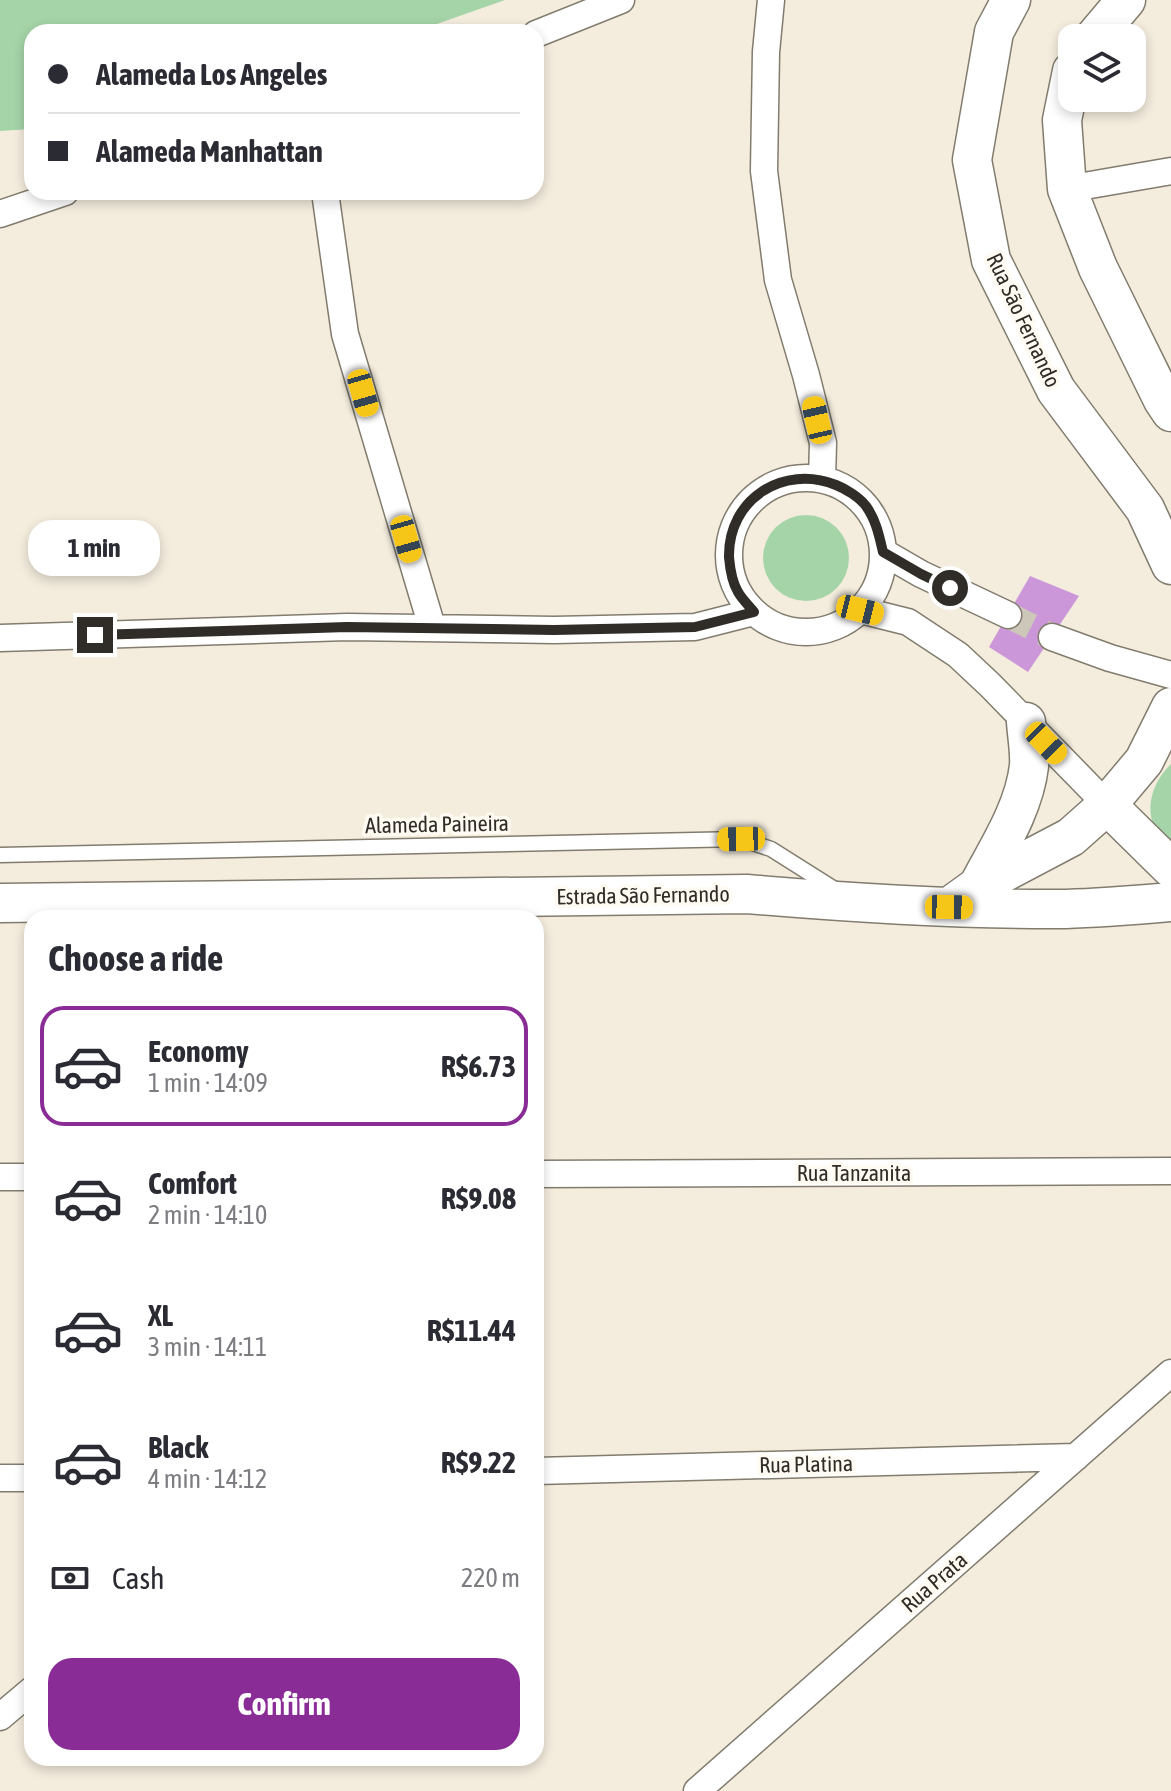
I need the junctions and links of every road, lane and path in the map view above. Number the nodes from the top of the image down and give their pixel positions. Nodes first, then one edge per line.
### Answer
1 (621, 0) edge
2 (771, 0) edge
3 (1011, 0) edge
4 (1126, 0) edge
5 (1106, 24) edge
6 (544, 31) edge
7 (1064, 112) edge
8 (1171, 171) edge
9 (1067, 189) junction
10 (41, 200) edge
11 (326, 200) edge
12 (0, 214) edge
13 (1171, 412) edge
14 (822, 479) junction
15 (883, 552) junction
16 (1171, 565) edge
17 (860, 610) junction
18 (754, 612) junction
19 (1008, 615) tunnel mouth
20 (432, 627) junction
21 (1052, 637) tunnel mouth
22 (0, 638) edge
23 (1171, 675) edge
24 (1171, 707) edge
25 (1026, 722) junction
26 (1107, 805) junction
27 (0, 855) edge
28 (1171, 868) edge
29 (963, 896) junction
30 (1171, 902) edge
31 (0, 903) edge
32 (857, 904) junction
33 (1171, 1171) edge
34 (544, 1174) edge
35 (0, 1177) edge
36 (24, 1177) edge
37 (1171, 1373) edge
38 (1076, 1457) junction
39 (544, 1471) edge
40 (0, 1478) edge
41 (24, 1478) edge
42 (24, 1697) edge
43 (0, 1717) edge
44 (697, 1791) edge

1 - 6 street
2 - 14 street
3 - 16 main road, Rua São Fernando
4 - 5 main road
7 - 9 main road
8 - 9 street
9 - 13 main road
10 - 12 street
11 - 20 street
14 - 15 street
14 - 18 street
15 - 17 street
15 - 19 street
17 - 18 street
17 - 25 street
18 - 20 street
20 - 22 street
21 - 23 street
24 - 26 main road
25 - 26 street
25 - 29 main road
26 - 28 main road
26 - 29 main road
27 - 32 lane, Alameda Paineira
29 - 30 main road, Estrada São Fernando
29 - 32 main road, Estrada São Fernando
31 - 32 main road, Estrada São Fernando
33 - 34 street, Rua Tanzanita
35 - 36 street
37 - 38 street, Rua Prata
38 - 39 street, Rua Platina
38 - 44 street, Rua Prata
40 - 41 street
42 - 43 street

